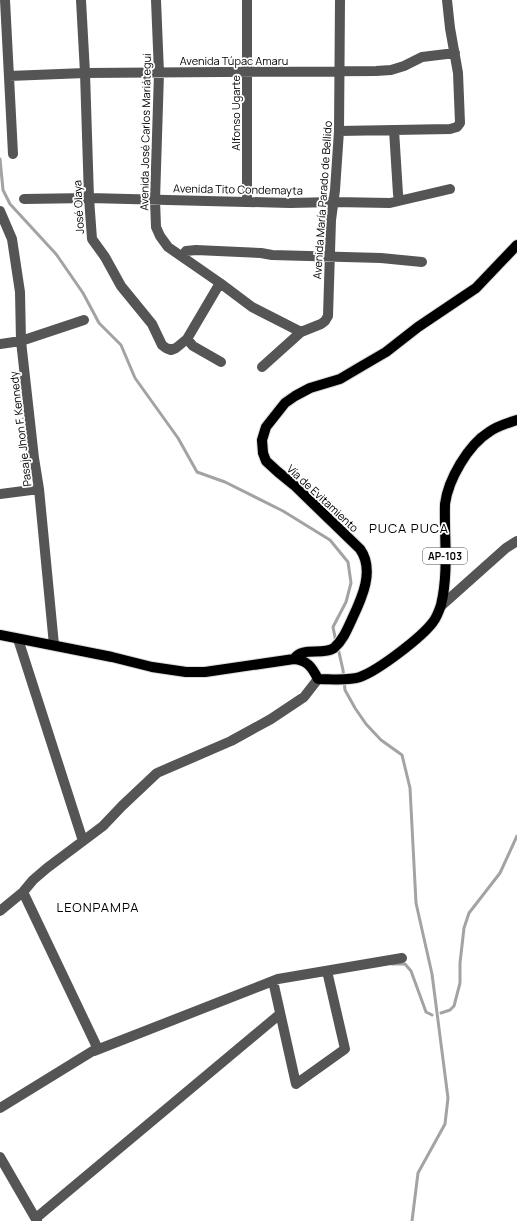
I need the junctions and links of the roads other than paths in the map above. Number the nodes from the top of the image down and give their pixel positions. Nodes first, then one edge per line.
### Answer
1 (5, 0) edge
2 (81, 0) edge
3 (156, 0) edge
4 (247, 0) edge
5 (340, 0) edge
6 (447, 0) edge
7 (456, 53) junction
8 (247, 72) junction
9 (340, 72) junction
10 (85, 73) junction
11 (159, 73) junction
12 (9, 76) junction
13 (339, 130) junction
14 (394, 130) junction
15 (13, 154) dead end
16 (450, 189) dead end
17 (89, 198) junction
18 (24, 199) dead end
19 (154, 200) junction
20 (399, 200) junction
21 (247, 202) junction
22 (334, 202) junction
23 (0, 211) edge
24 (517, 245) edge
25 (182, 256) junction
26 (329, 257) junction
27 (422, 262) dead end
28 (220, 282) junction
29 (84, 320) dead end
30 (301, 332) junction
31 (187, 339) junction
32 (21, 341) junction
33 (0, 344) edge
34 (221, 362) dead end
35 (262, 367) dead end
36 (517, 420) edge
37 (39, 489) junction
38 (0, 494) edge
39 (517, 541) edge
40 (441, 606) junction
41 (0, 635) edge
42 (18, 639) junction
43 (54, 646) junction
44 (294, 659) junction
45 (318, 679) junction
46 (83, 841) junction
47 (23, 892) junction
48 (0, 911) edge
49 (402, 958) dead end
50 (327, 971) junction
51 (273, 981) junction
52 (280, 1014) junction
53 (94, 1051) junction
54 (0, 1108) edge
55 (0, 1156) edge
56 (36, 1220) edge

1 - 12 street
2 - 10 street, José Olaya
3 - 11 street, Avenida José Carlos Mariátegui
4 - 8 street, Alfonso Ugarte
5 - 9 street, Avenida María Parado de Bellido
6 - 7 street
7 - 9 street, Avenida Túpac Amaru
7 - 14 street
8 - 9 street, Avenida Túpac Amaru
8 - 11 street, Avenida Túpac Amaru
8 - 21 street, Alfonso Ugarte
9 - 13 street, Avenida María Parado de Bellido
10 - 11 street, Avenida Túpac Amaru
10 - 12 street, Avenida Túpac Amaru
10 - 17 street, José Olaya
11 - 19 street, Avenida José Carlos Mariátegui
12 - 15 street
13 - 14 street
13 - 22 street, Avenida María Parado de Bellido
14 - 20 street
16 - 20 street, Avenida Tito Condemayta
17 - 18 street, Avenida Tito Condemayta
17 - 19 street, Avenida Tito Condemayta
17 - 31 street, José Olaya
19 - 21 street, Avenida Tito Condemayta
19 - 25 street, Avenida José Carlos Mariátegui
20 - 22 street, Avenida Tito Condemayta
21 - 22 street, Avenida Tito Condemayta
22 - 26 street, Avenida María Parado de Bellido
23 - 32 street, Pasaje Jhon F. Kennedy
24 - 44 main road, Vía de Evitamiento
25 - 26 street
25 - 28 street, Avenida José Carlos Mariátegui
26 - 27 street
26 - 30 street, Avenida María Parado de Bellido
28 - 30 street, Avenida José Carlos Mariátegui
28 - 31 street
29 - 32 street
30 - 35 street, Avenida María Parado de Bellido
31 - 34 street
32 - 33 street
32 - 37 street, Pasaje Jhon F. Kennedy
36 - 40 main road, AP-103
37 - 38 street
37 - 43 street, Pasaje Jhon F. Kennedy
39 - 40 street
40 - 45 main road, AP-103
41 - 42 main road, Vía de Evitamiento
42 - 43 main road, Vía de Evitamiento
42 - 46 street
43 - 44 main road, Vía de Evitamiento
44 - 45 main road
45 - 46 street
46 - 47 street
47 - 48 street
47 - 53 street
49 - 50 street
50 - 51 street
50 - 52 street
51 - 52 street
51 - 53 street
52 - 56 street
53 - 54 street
55 - 56 street

